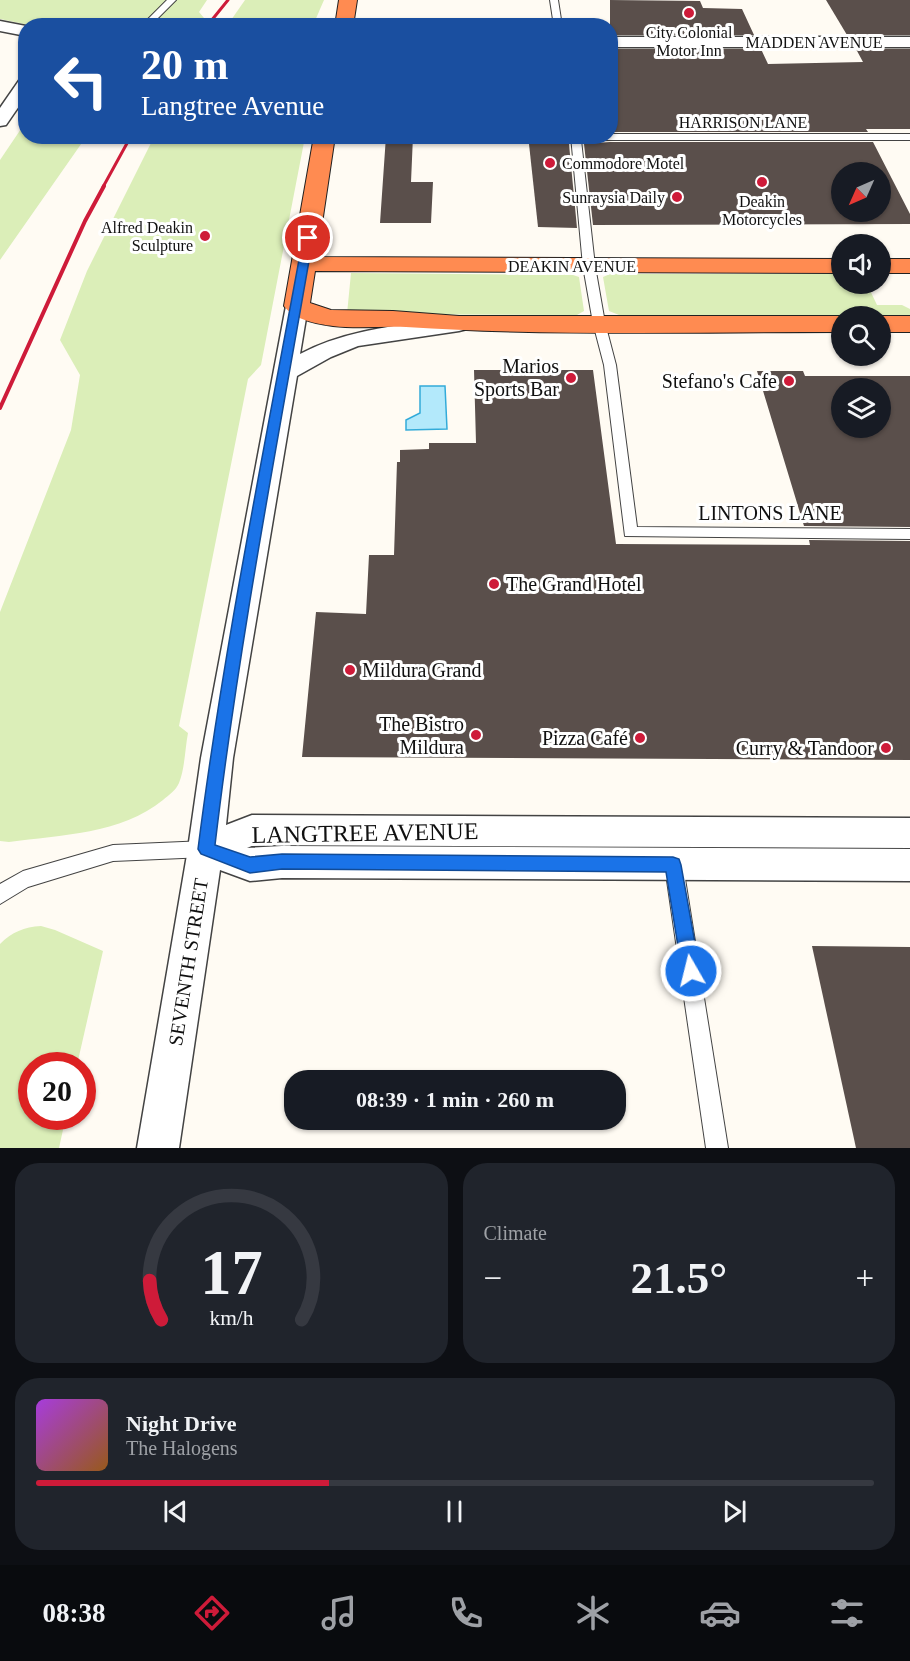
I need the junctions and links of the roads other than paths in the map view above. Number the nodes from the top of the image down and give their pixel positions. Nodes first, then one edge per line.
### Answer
1 (172, 0) edge
2 (348, 0) edge
3 (554, 0) edge
4 (153, 18) edge
5 (345, 18) edge
6 (557, 18) edge
7 (0, 26) edge
8 (18, 29) edge
9 (0, 34) edge
10 (18, 35) edge
11 (618, 42) edge
12 (910, 42) edge
13 (18, 92) edge
14 (6, 106) edge
15 (0, 121) edge
16 (618, 137) edge
17 (910, 137) edge
18 (324, 144) edge
19 (577, 144) edge
20 (303, 264) junction
21 (589, 266) junction
22 (831, 266) edge
23 (891, 266) edge
24 (910, 266) edge
25 (297, 306) junction
26 (599, 323) junction
27 (459, 324) junction
28 (831, 324) edge
29 (891, 324) edge
30 (910, 324) edge
31 (286, 372) junction
32 (910, 534) edge
33 (910, 833) edge
34 (671, 848) junction
35 (207, 849) junction
36 (910, 865) edge
37 (0, 895) edge
38 (158, 1148) edge
39 (717, 1148) edge

1 - 4 lane
2 - 5 highway
3 - 6 lane
7 - 8 street
9 - 10 street
11 - 12 street, MADDEN AVENUE
13 - 14 street
14 - 15 street
16 - 17 lane, HARRISON LANE
18 - 20 highway, SEVENTH STREET
19 - 21 lane
20 - 21 highway, DEAKIN AVENUE
20 - 25 highway, SEVENTH STREET
21 - 22 highway, DEAKIN AVENUE
21 - 26 lane
23 - 24 highway
25 - 27 highway
25 - 31 street, SEVENTH STREET
26 - 27 highway
26 - 28 highway
26 - 32 lane, LINTONS LANE
27 - 31 street
29 - 30 highway
31 - 35 street, SEVENTH STREET
33 - 34 street, LANGTREE AVENUE
34 - 35 street, LANGTREE AVENUE
34 - 36 street, LANGTREE AVENUE
34 - 39 lane
35 - 37 lane
35 - 38 street, SEVENTH STREET

